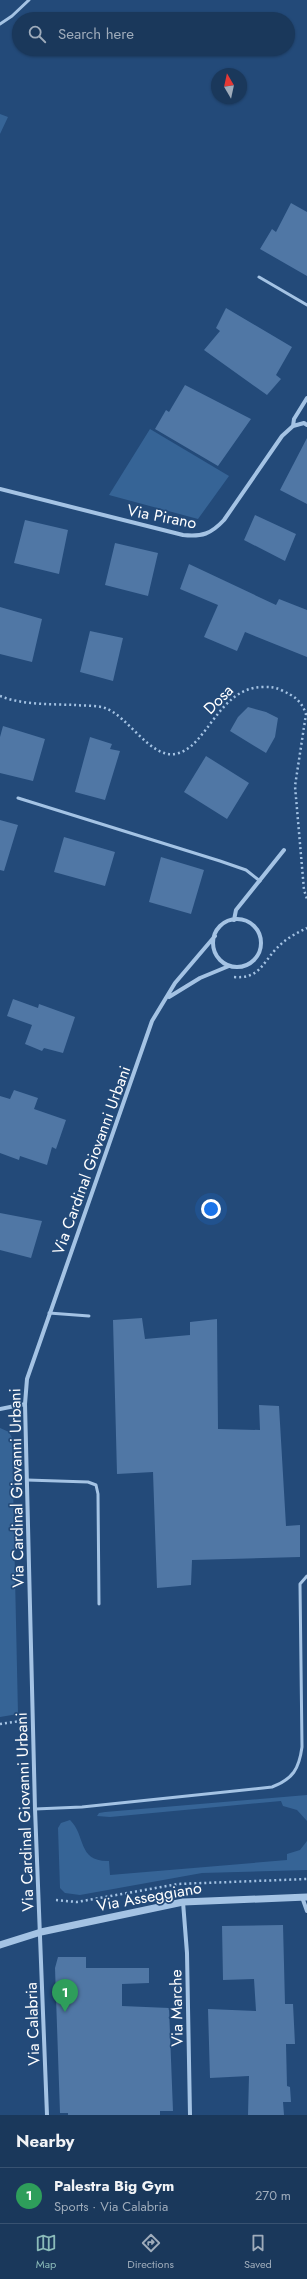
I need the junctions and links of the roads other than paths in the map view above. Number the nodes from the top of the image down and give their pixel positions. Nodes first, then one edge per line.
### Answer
1 (29, 0) edge
2 (16, 12) edge
3 (12, 16) edge
4 (0, 24) edge
5 (259, 276) dead end
6 (307, 305) edge
7 (307, 398) edge
8 (307, 425) edge
9 (294, 426) junction
10 (0, 489) edge
11 (18, 798) dead end
12 (284, 850) dead end
13 (260, 881) junction
14 (234, 920) junction
15 (215, 936) junction
16 (229, 966) junction
17 (168, 997) junction
18 (49, 1313) junction
19 (89, 1316) dead end
20 (24, 1404) junction
21 (0, 1409) edge
22 (27, 1480) junction
23 (307, 1576) edge
24 (99, 1604) dead end
25 (35, 1809) junction
26 (304, 1897) edge
27 (183, 1902) junction
28 (307, 1911) edge
29 (41, 1932) junction
30 (0, 1945) edge
31 (47, 2115) edge
32 (190, 2115) edge

1 - 2 lane
3 - 4 lane
5 - 6 lane
7 - 9 street, Via Pirano
8 - 9 street
9 - 10 street, Via Pirano
11 - 13 lane
12 - 13 street
13 - 14 street
14 - 15 street
14 - 16 street
15 - 16 street
15 - 17 street, Via Cardinal Giovanni Urbani
16 - 17 street
17 - 18 street, Via Cardinal Giovanni Urbani
18 - 19 lane
18 - 20 street, Via Cardinal Giovanni Urbani
20 - 21 street
20 - 22 street, Via Cardinal Giovanni Urbani
22 - 24 lane
22 - 25 street, Via Cardinal Giovanni Urbani
23 - 25 lane
25 - 29 street, Via Cardinal Giovanni Urbani
26 - 27 street, Via Asseggiano
26 - 28 street
27 - 29 street, Via Asseggiano
27 - 32 street, Via Marche
29 - 30 street, Via Asseggiano
29 - 31 street, Via Calabria

